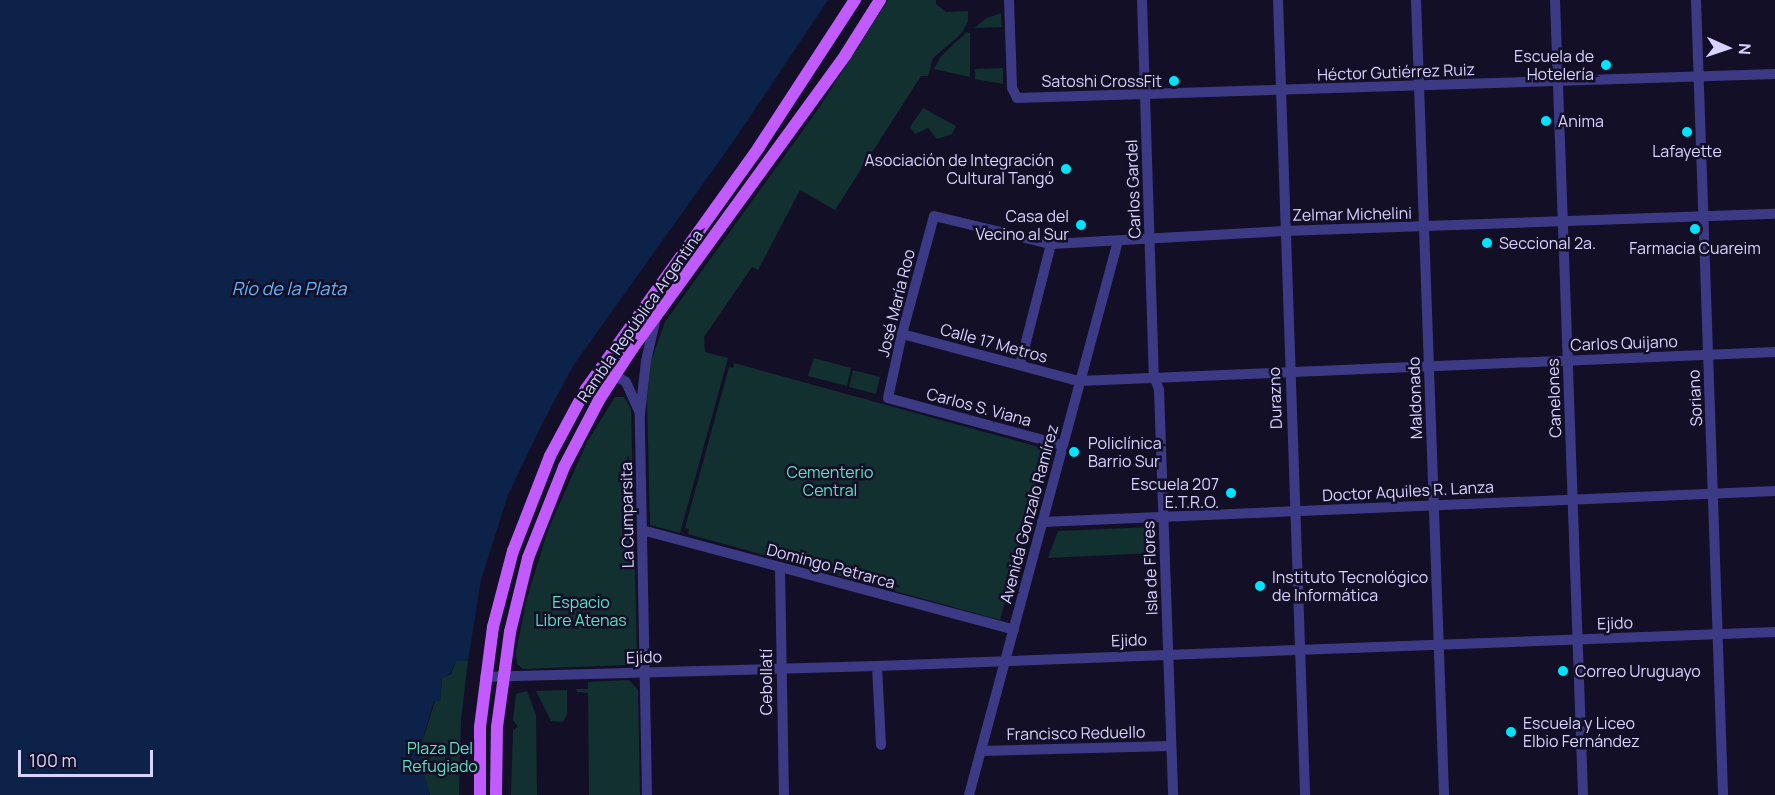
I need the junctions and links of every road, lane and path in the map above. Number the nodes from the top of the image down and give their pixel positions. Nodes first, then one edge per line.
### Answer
1 (855, 0) edge
2 (880, 0) edge
3 (1009, 0) edge
4 (1142, 0) edge
5 (1278, 0) edge
6 (1416, 0) edge
7 (1555, 0) edge
8 (1696, 0) edge
9 (1775, 74) edge
10 (1698, 76) junction
11 (1558, 80) junction
12 (1419, 86) junction
13 (1280, 91) junction
14 (1145, 96) junction
15 (1775, 214) edge
16 (934, 216) joint
17 (1703, 216) junction
18 (1563, 222) junction
19 (1424, 228) junction
20 (1284, 231) junction
21 (1150, 239) junction
22 (1119, 240) junction
23 (1051, 244) junction
24 (656, 317) junction
25 (902, 334) junction
26 (1775, 352) edge
27 (1708, 354) junction
28 (1568, 360) junction
29 (1429, 364) junction
30 (1020, 365) junction
31 (1289, 370) junction
32 (615, 375) junction
33 (1155, 376) junction
34 (1079, 381) junction
35 (888, 398) joint
36 (640, 414) junction
37 (1062, 445) junction
38 (1775, 491) edge
39 (1714, 494) junction
40 (1573, 499) junction
41 (1434, 504) junction
42 (1294, 511) junction
43 (1163, 515) junction
44 (1042, 522) junction
45 (642, 530) junction
46 (780, 569) junction
47 (1014, 630) junction
48 (1775, 632) edge
49 (1719, 634) junction
50 (1578, 639) junction
51 (1438, 645) junction
52 (1299, 650) junction
53 (1169, 653) junction
54 (1006, 660) junction
55 (877, 666) junction
56 (781, 669) junction
57 (645, 672) junction
58 (485, 677) junction
59 (502, 677) junction
60 (881, 745) dead end
61 (1171, 746) junction
62 (981, 751) junction
63 (480, 795) edge
64 (496, 795) edge
65 (647, 795) edge
66 (784, 795) edge
67 (969, 795) edge
68 (1173, 795) edge
69 (1305, 795) edge
70 (1444, 795) edge
71 (1583, 795) edge
72 (1723, 795) edge

1 - 58 main road, Rambla República Argentina
2 - 24 main road, Rambla República Argentina
3 - 14 street, Héctor Gutiérrez Ruiz
4 - 14 street, Carlos Gardel
5 - 13 street, Durazno
6 - 12 street, Maldonado
7 - 11 street, Canelones
8 - 10 street, Soriano
9 - 10 street, Héctor Gutiérrez Ruiz
10 - 11 street, Héctor Gutiérrez Ruiz
10 - 17 street, Soriano
11 - 12 street, Héctor Gutiérrez Ruiz
11 - 18 street, Canelones
12 - 13 street, Héctor Gutiérrez Ruiz
12 - 19 street, Maldonado
13 - 14 street, Héctor Gutiérrez Ruiz
13 - 20 street, Durazno
14 - 21 street, Carlos Gardel
15 - 17 street, Zelmar Michelini
16 - 23 street, Zelmar Michelini
16 - 25 street, José María Roo
17 - 18 street, Zelmar Michelini
17 - 27 street, Soriano
18 - 19 street, Zelmar Michelini
18 - 28 street, Canelones
19 - 20 street, Zelmar Michelini
19 - 29 street, Maldonado
20 - 21 street, Zelmar Michelini
20 - 31 street, Durazno
21 - 22 street, Zelmar Michelini
21 - 33 street, Carlos Gardel
22 - 23 street, Zelmar Michelini
22 - 34 street, Avenida Gonzalo Ramírez
23 - 30 street
24 - 32 main road, Rambla República Argentina
24 - 36 street, La Cumparsita
25 - 30 street, Calle 17 Metros
25 - 35 street, José María Roo
26 - 27 street, Carlos Quijano
27 - 28 street, Carlos Quijano
27 - 39 street, Soriano
28 - 29 street, Carlos Quijano
28 - 40 street, Canelones
29 - 31 street, Carlos Quijano
29 - 41 street, Maldonado
30 - 34 street, Calle 17 Metros
31 - 33 street, Carlos Quijano
31 - 42 street, Durazno
32 - 36 street, La Cumparsita
32 - 59 main road, Rambla República Argentina
33 - 34 street, Carlos Quijano
33 - 43 street, Isla de Flores
34 - 37 street, Avenida Gonzalo Ramírez
35 - 37 street, Carlos S. Viana
36 - 45 street, La Cumparsita
37 - 44 street, Avenida Gonzalo Ramírez
38 - 39 street, Doctor Aquiles R. Lanza
39 - 40 street, Doctor Aquiles R. Lanza
39 - 49 street, Soriano
40 - 41 street, Doctor Aquiles R. Lanza
40 - 50 street, Canelones
41 - 42 street, Doctor Aquiles R. Lanza
41 - 51 street, Maldonado
42 - 43 street, Doctor Aquiles R. Lanza
42 - 52 street, Durazno
43 - 44 street, Doctor Aquiles R. Lanza
43 - 53 street, Isla de Flores
44 - 47 street, Avenida Gonzalo Ramírez
45 - 46 street, Domingo Petrarca
45 - 57 street, La Cumparsita
46 - 47 street, Domingo Petrarca
46 - 56 street, Cebollatí
47 - 54 street, Avenida Gonzalo Ramírez
48 - 49 street, Ejido
49 - 50 street, Ejido
49 - 72 street, Soriano
50 - 51 street, Ejido
50 - 71 street, Canelones
51 - 52 street, Ejido
51 - 70 street, Maldonado
52 - 53 street, Ejido
52 - 69 street, Durazno
53 - 54 street, Ejido
53 - 61 street, Isla de Flores
54 - 55 street, Ejido
54 - 62 street, Avenida Gonzalo Ramírez
55 - 56 street, Ejido
55 - 60 street
56 - 57 street, Ejido
56 - 66 street, Cebollatí
57 - 59 street, Ejido
57 - 65 street, La Cumparsita
58 - 59 street, Ejido
58 - 63 main road, Rambla República Argentina
59 - 64 main road, Rambla República Argentina
61 - 62 street, Francisco Reduello
61 - 68 street, Isla de Flores
62 - 67 street, Avenida Gonzalo Ramírez

